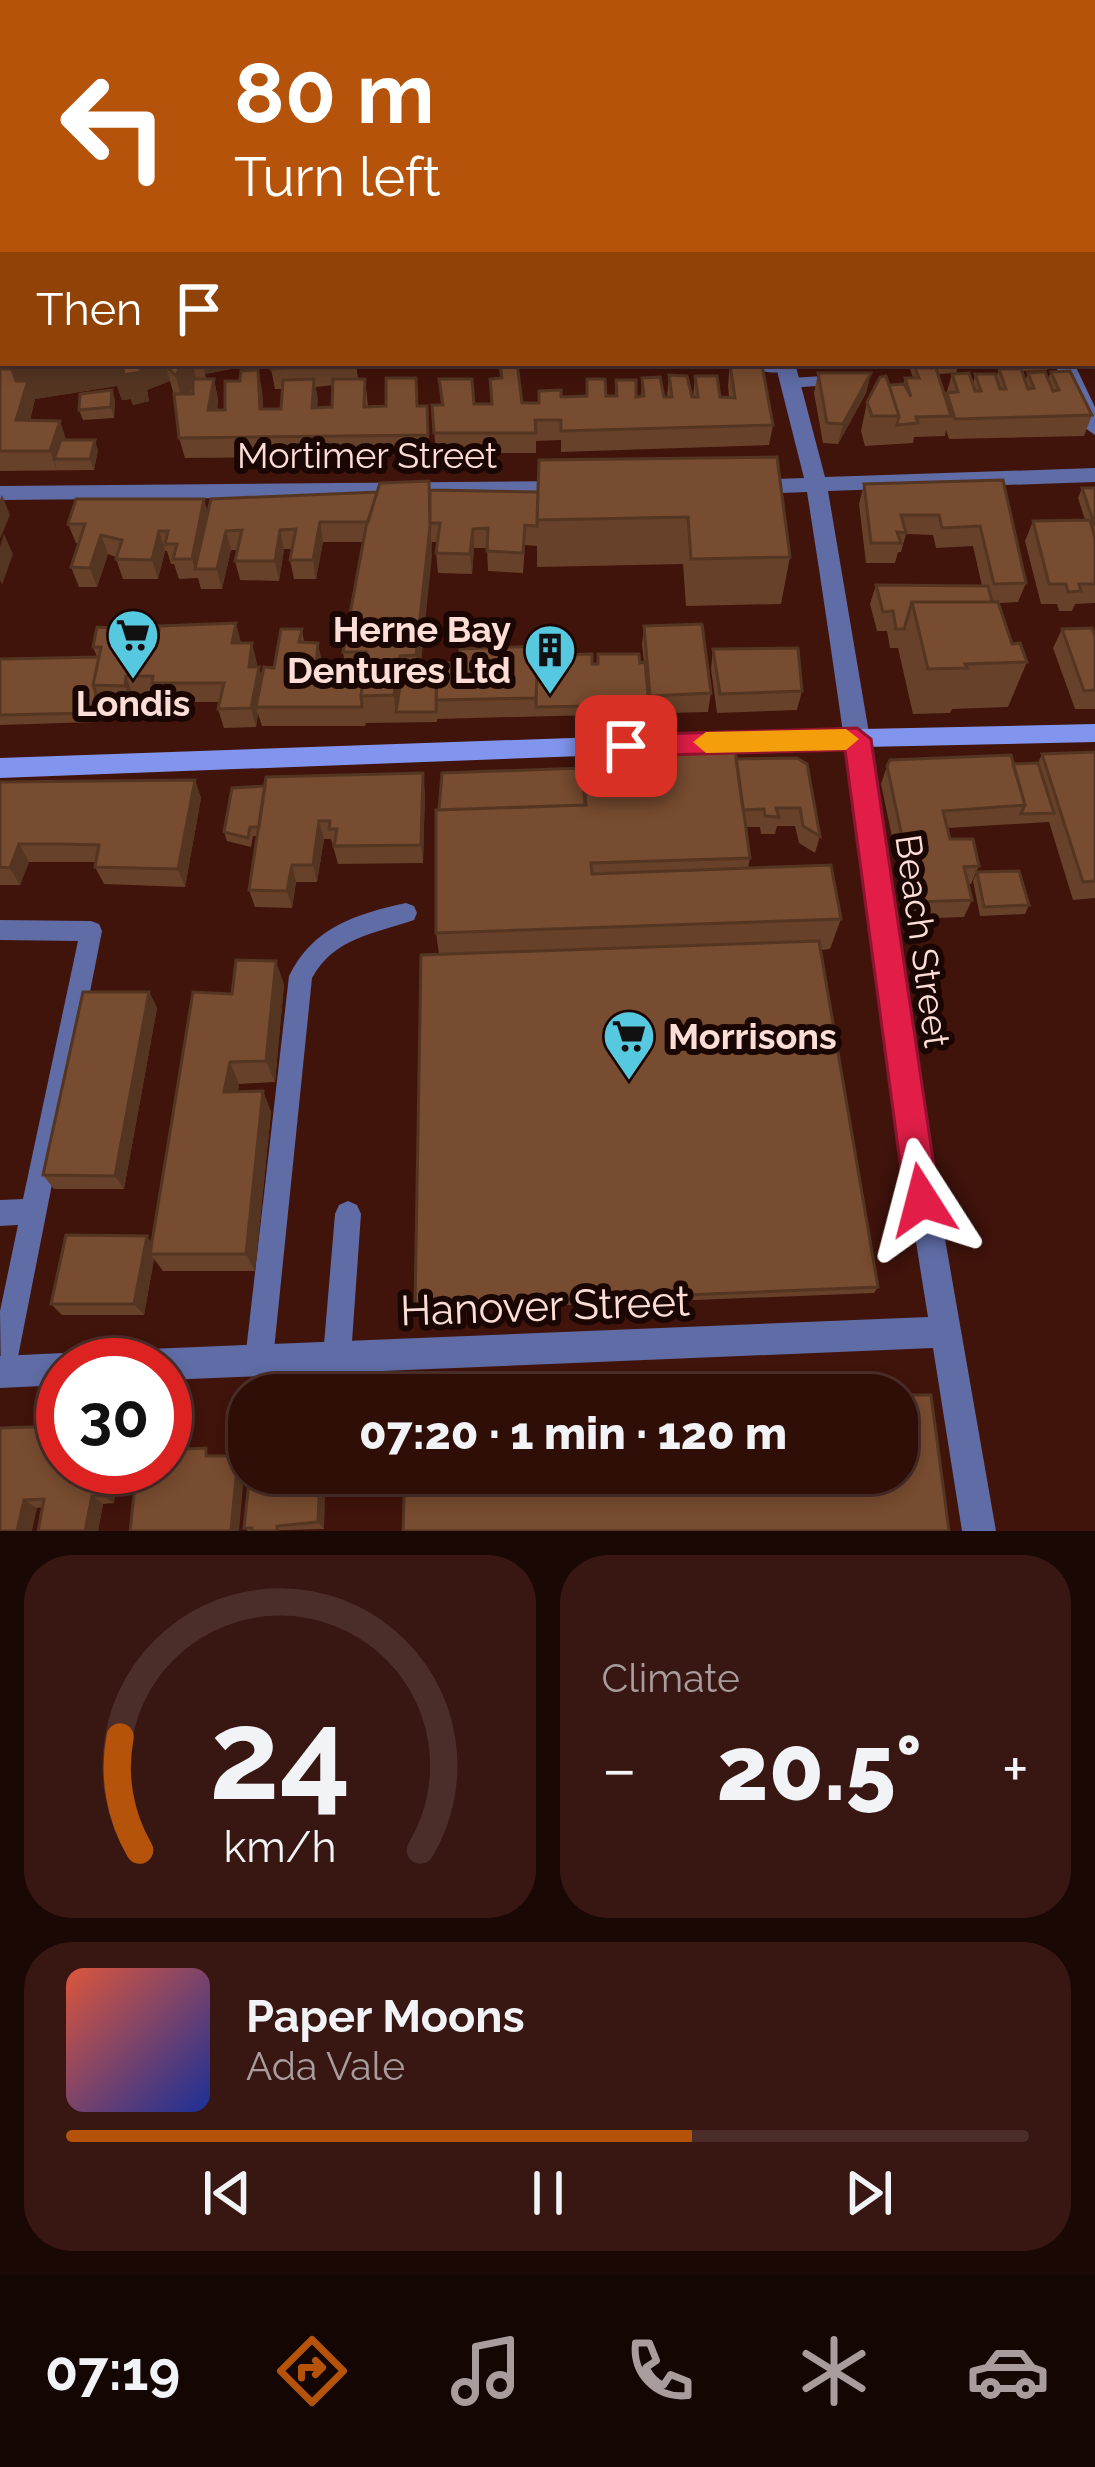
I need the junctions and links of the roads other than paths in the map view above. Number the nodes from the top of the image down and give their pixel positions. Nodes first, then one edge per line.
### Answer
1 (1065, 366) edge
2 (781, 370) edge
3 (823, 381) edge
4 (1095, 428) edge
5 (1095, 475) edge
6 (816, 484) junction
7 (592, 488) edge
8 (729, 488) edge
9 (0, 493) edge
10 (1095, 734) edge
11 (857, 739) junction
12 (0, 768) edge
13 (406, 913) dead end
14 (0, 930) edge
15 (0, 1213) edge
16 (32, 1213) junction
17 (348, 1214) dead end
18 (944, 1333) junction
19 (337, 1356) junction
20 (259, 1360) junction
21 (192, 1363) edge
22 (36, 1370) edge
23 (1, 1372) edge
24 (979, 1531) edge

1 - 4 street
2 - 3 lane
2 - 6 street, Beach Street
5 - 6 street
6 - 8 street
6 - 11 street, Beach Street
7 - 9 street, Mortimer Street
10 - 11 main road
11 - 12 main road
11 - 18 street, Beach Street
13 - 20 lane
14 - 16 lane
15 - 16 lane
16 - 23 lane
17 - 19 lane
18 - 19 street, Hanover Street
18 - 24 street, Beach Street
19 - 20 street, Hanover Street
20 - 21 street, Hanover Street
22 - 23 street

